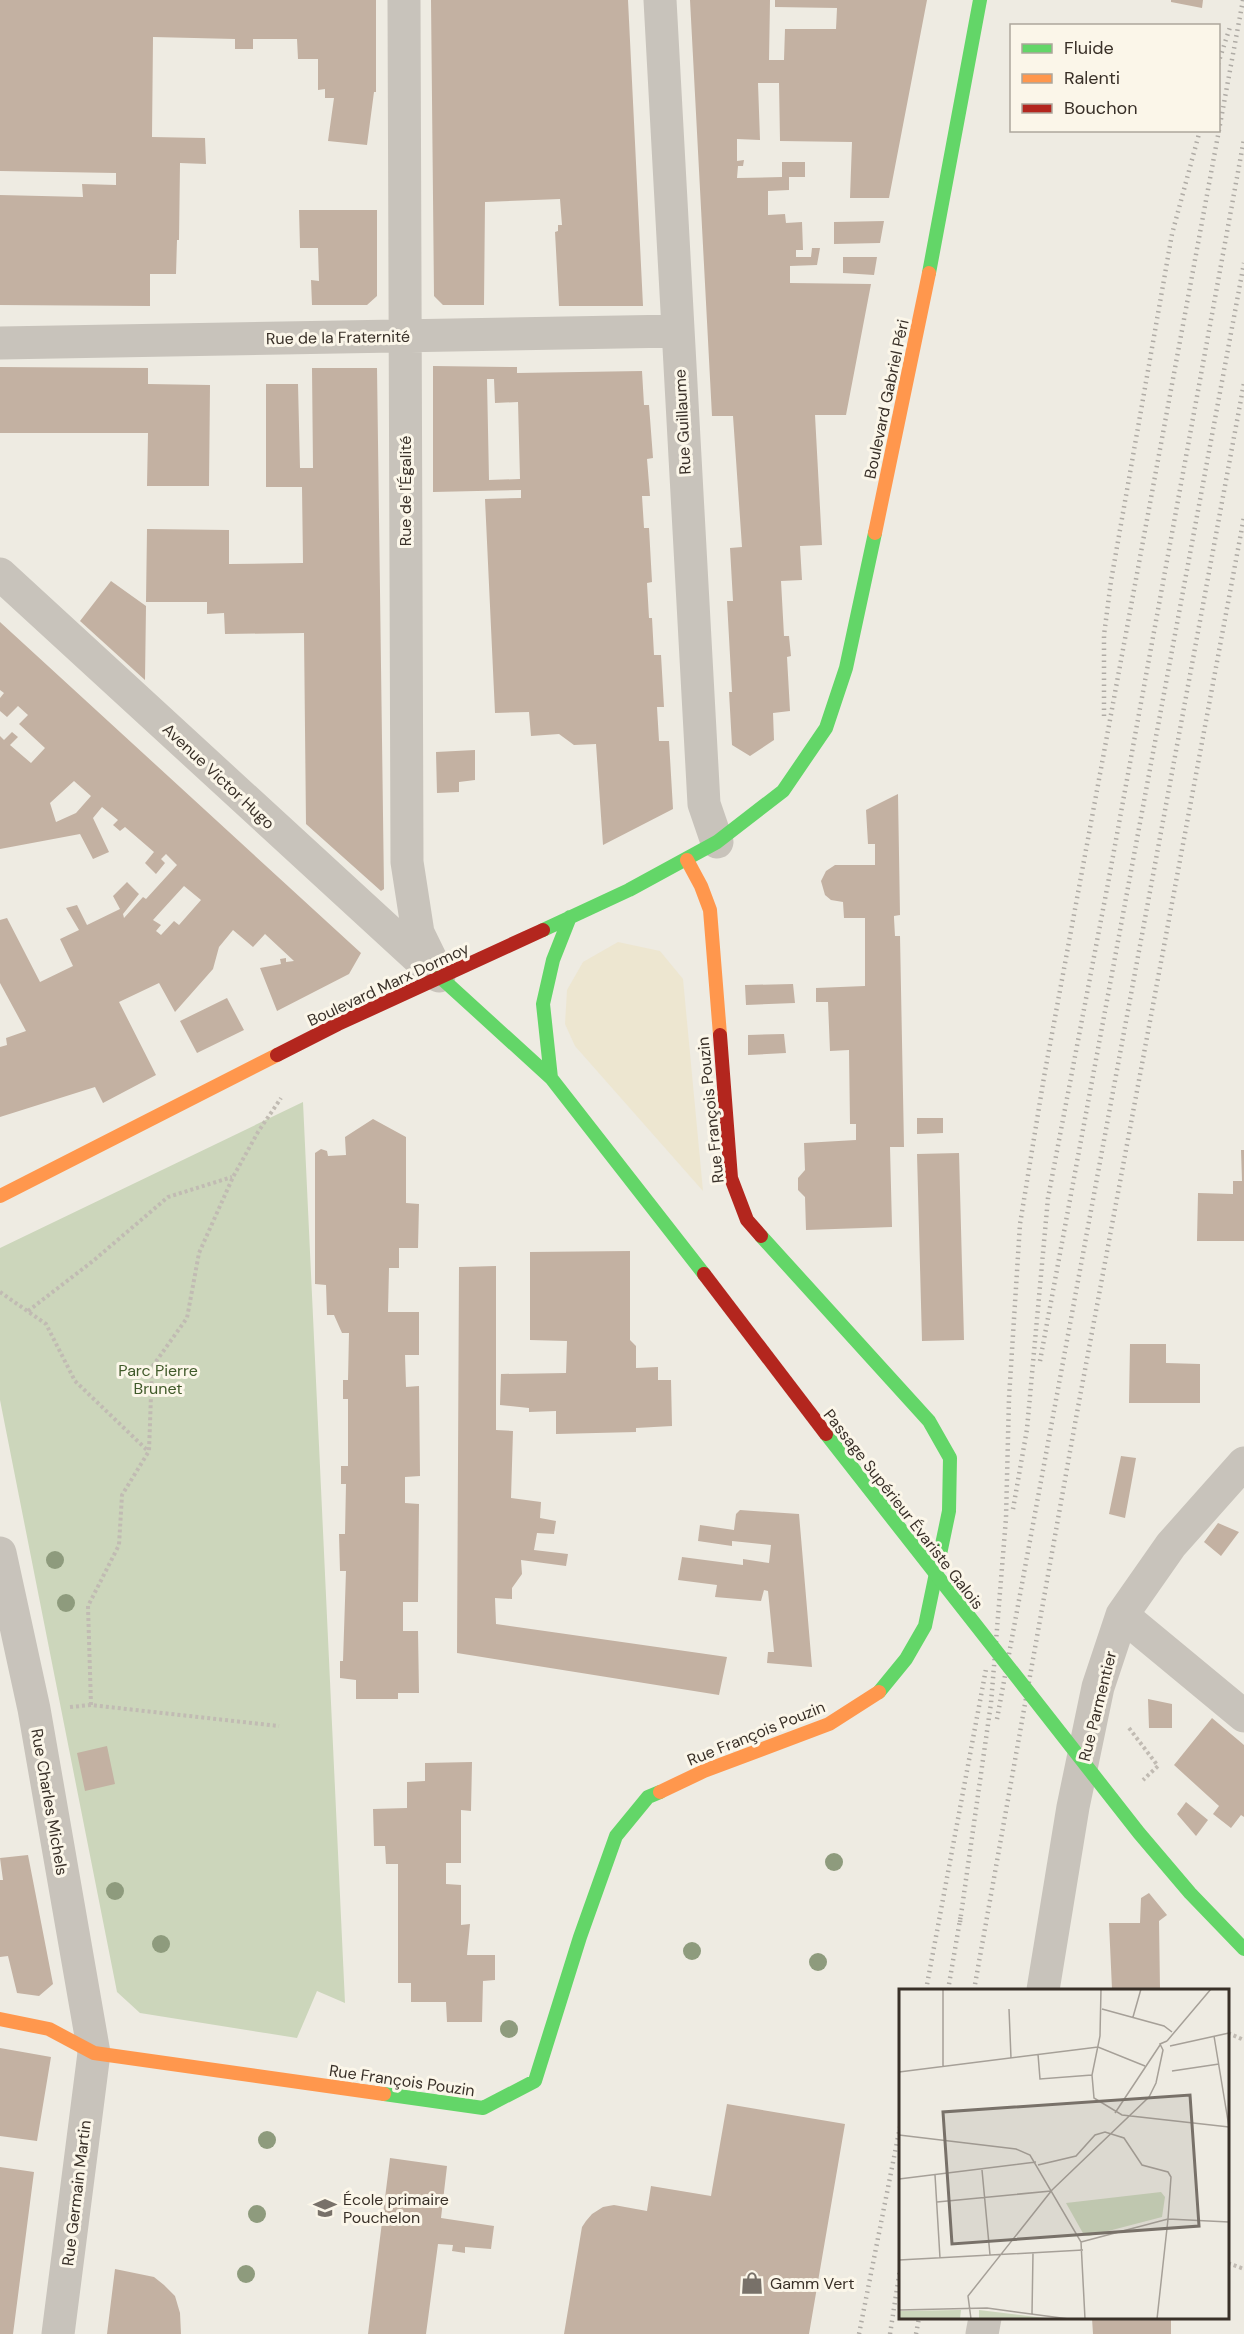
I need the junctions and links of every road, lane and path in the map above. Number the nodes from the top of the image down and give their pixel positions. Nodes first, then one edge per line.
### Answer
1 (404, 0) edge
2 (660, 0) edge
3 (980, 0) edge
4 (677, 331) junction
5 (404, 335) junction
6 (0, 343) edge
7 (0, 574) edge
8 (783, 790) joint
9 (717, 842) junction
10 (687, 860) junction
11 (570, 917) junction
12 (440, 976) junction
13 (551, 1078) junction
14 (279, 1101) dead end
15 (233, 1177) junction
16 (0, 1196) edge
17 (0, 1292) edge
18 (28, 1311) junction
19 (149, 1451) junction
20 (1244, 1463) edge
21 (0, 1553) edge
22 (1122, 1615) junction
23 (1098, 1687) junction
24 (91, 1706) junction
25 (34, 1709) junction
26 (1244, 1716) edge
27 (279, 1725) dead end
28 (1117, 1804) junction
29 (1244, 1949) edge
30 (1043, 1989) edge
31 (0, 2019) edge
32 (1229, 2034) edge
33 (1244, 2040) edge
34 (94, 2053) junction
35 (1229, 2265) edge
36 (1244, 2269) edge
37 (985, 2319) edge
38 (58, 2334) edge
39 (982, 2334) edge

1 - 5 street, Rue de l'Égalité
2 - 4 street, Rue Guillaume
3 - 8 main road, Boulevard Gabriel Péri
4 - 5 street, Rue de la Fraternité
4 - 9 street, Rue Guillaume
5 - 6 street, Rue de la Fraternité
5 - 12 street, Rue de l'Égalité
7 - 12 street, Avenue Victor Hugo
8 - 9 main road, Boulevard Marx Dormoy
9 - 10 main road, Boulevard Marx Dormoy
10 - 11 main road, Boulevard Marx Dormoy
10 - 34 main road, Rue François Pouzin
11 - 12 main road, Boulevard Marx Dormoy
11 - 13 main road
12 - 13 main road, Passage Supérieur Évariste Galois
12 - 16 main road, Boulevard Marx Dormoy
13 - 28 main road, Passage Supérieur Évariste Galois, bridge
14 - 15 path
15 - 18 path
15 - 19 path
17 - 18 path
18 - 19 path
19 - 24 path
20 - 22 street, Rue Parmentier
21 - 25 street, Rue Charles Michels
22 - 23 street, Rue Parmentier
22 - 26 street
23 - 28 path
23 - 30 street, Rue Parmentier
24 - 25 path
24 - 27 path
25 - 34 street, Rue Charles Michels
28 - 29 main road, Passage Supérieur Évariste Galois, bridge
31 - 34 main road
32 - 33 path
34 - 38 street, Rue Germain Martin
35 - 36 path
37 - 39 street

